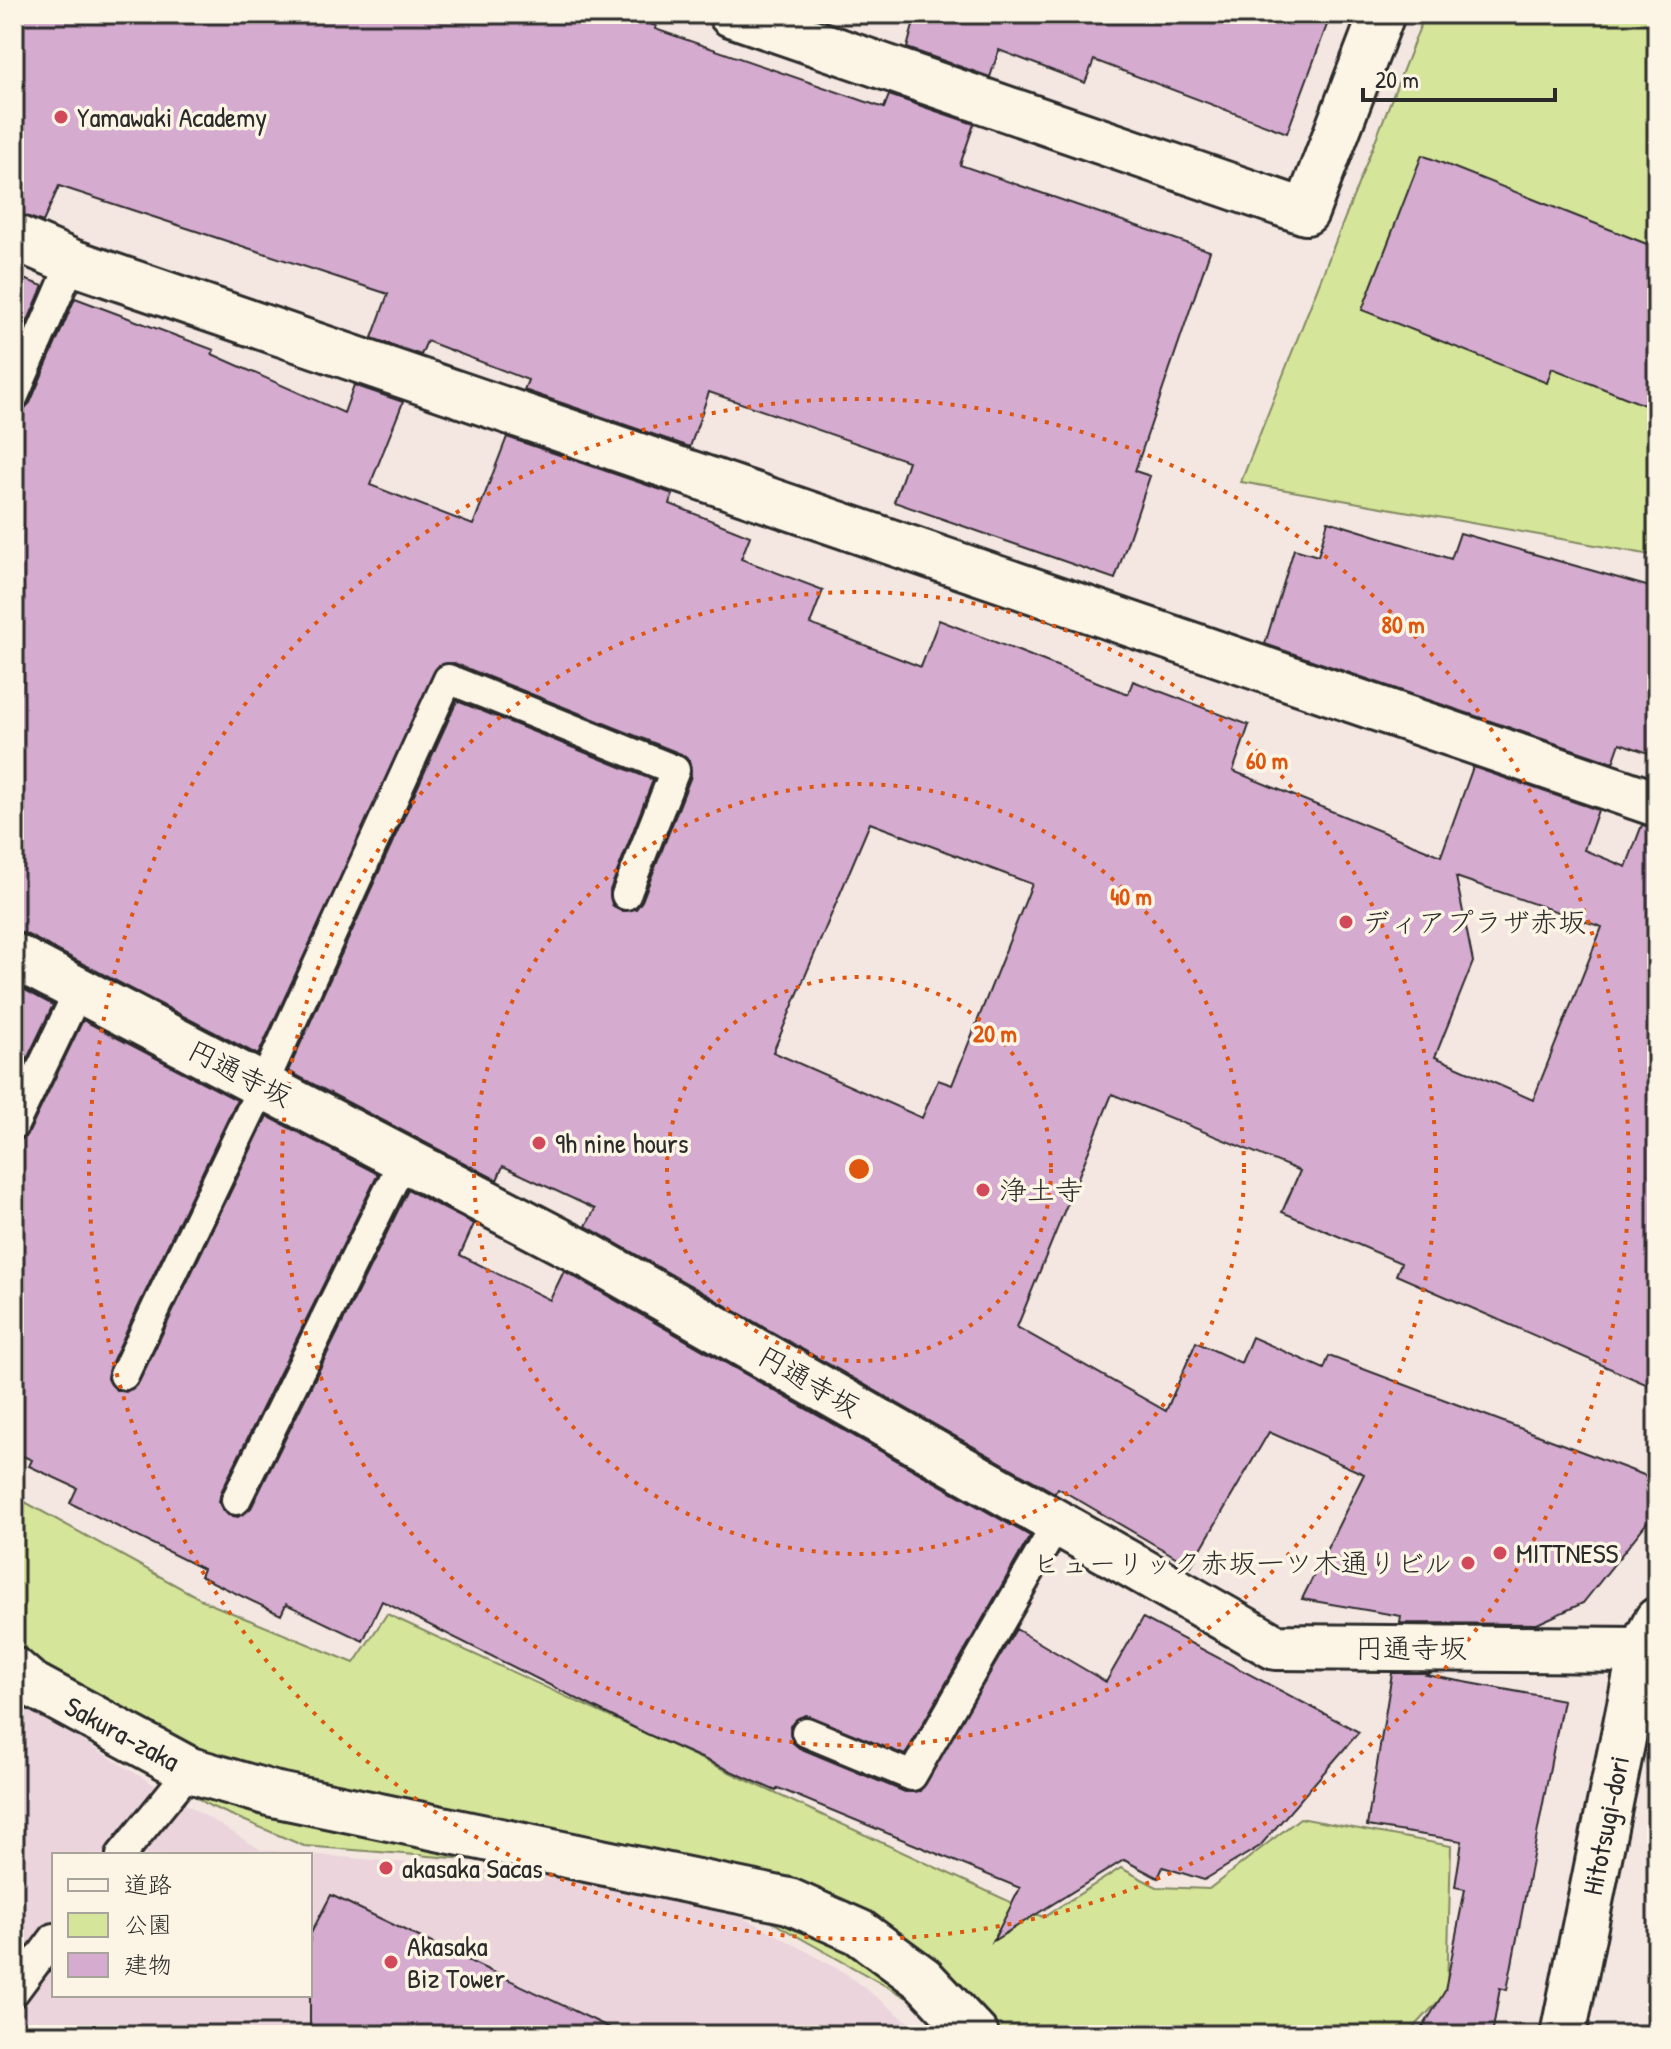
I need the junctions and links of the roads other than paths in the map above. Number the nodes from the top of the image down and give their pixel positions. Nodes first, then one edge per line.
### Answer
1 (731, 14) edge
2 (1382, 14) edge
3 (14, 237) edge
4 (72, 262) junction
5 (14, 396) edge
6 (1657, 804) edge
7 (626, 895) dead end
8 (14, 956) edge
9 (79, 990) junction
10 (263, 1085) junction
11 (14, 1125) edge
12 (404, 1159) junction
13 (124, 1375) dead end
14 (236, 1500) dead end
15 (1058, 1522) junction
16 (1652, 1634) edge
17 (14, 1670) edge
18 (806, 1732) dead end
19 (190, 1770) junction
20 (123, 1853) edge
21 (52, 1941) edge
22 (14, 1992) edge
23 (976, 2035) edge
24 (1563, 2035) edge

1 - 2 street
3 - 4 street
4 - 5 lane
4 - 6 street
7 - 10 lane
8 - 9 street, 円通寺坂
9 - 10 street, 円通寺坂
9 - 11 lane
10 - 12 street, 円通寺坂
10 - 13 lane
12 - 14 lane
12 - 15 street, 円通寺坂
15 - 16 street, 円通寺坂
15 - 18 lane
16 - 24 street, Hitotsugi-dori
17 - 19 street, Sakura-zaka
19 - 20 lane
19 - 23 street, Sakura-zaka
21 - 22 lane

